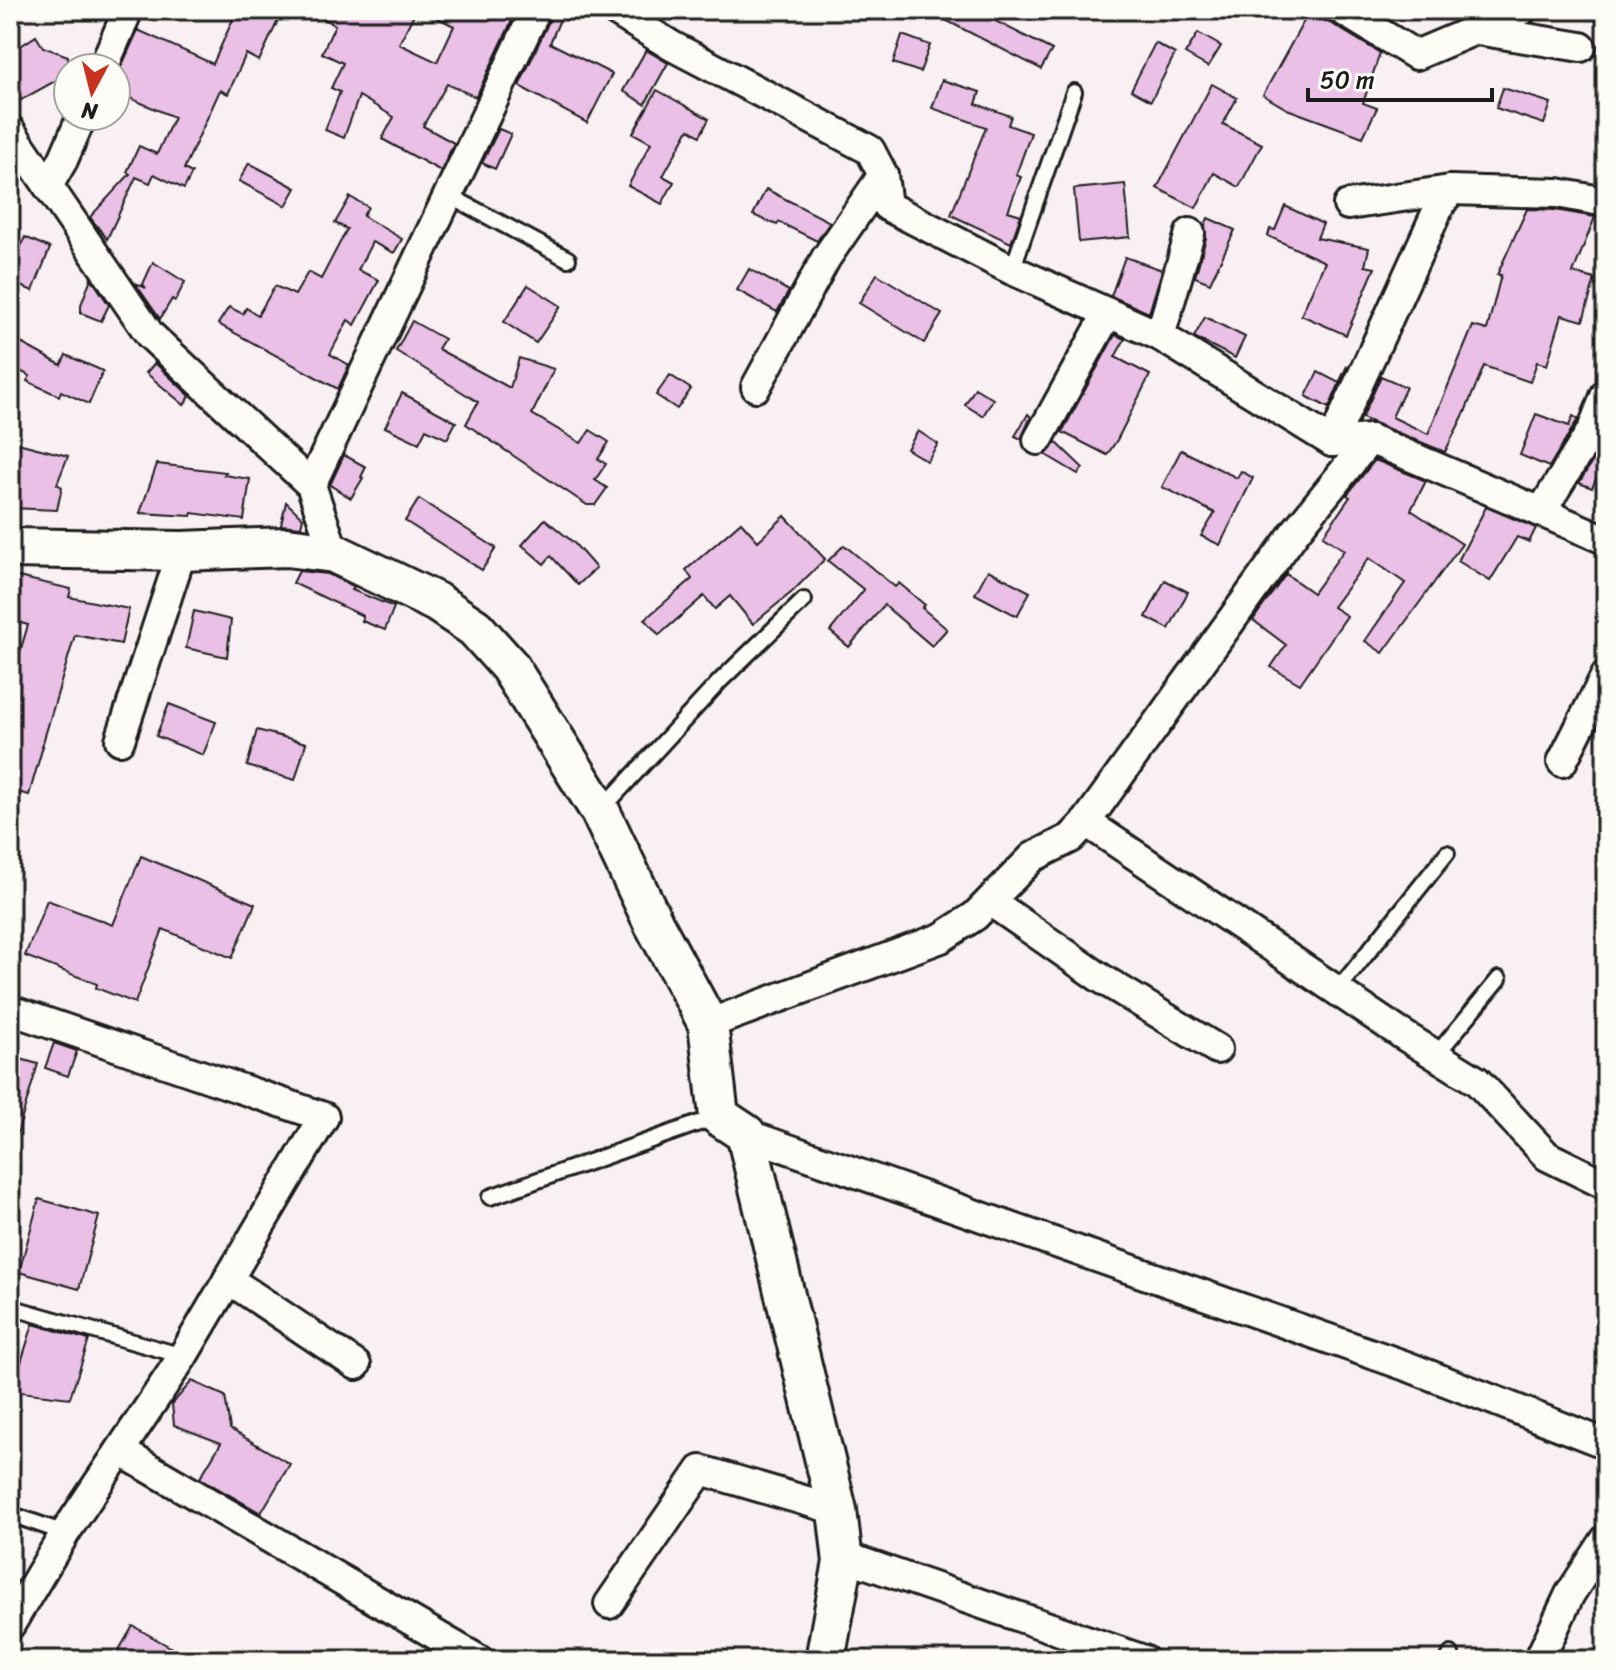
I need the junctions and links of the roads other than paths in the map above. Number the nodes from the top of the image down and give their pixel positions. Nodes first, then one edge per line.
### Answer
1 (128, 10) edge
2 (536, 10) edge
3 (614, 10) edge
4 (1342, 10) edge
5 (1522, 10) edge
6 (1477, 30) junction
7 (1581, 47) dead end
8 (110, 52) edge
9 (1074, 92) dead end
10 (10, 130) edge
11 (75, 132) edge
12 (883, 175) junction
13 (48, 186) junction
14 (1450, 190) junction
15 (448, 195) junction
16 (1606, 202) edge
17 (1348, 205) dead end
18 (1190, 233) dead end
19 (568, 259) dead end
20 (1012, 270) junction
21 (1108, 313) junction
22 (1160, 336) junction
23 (756, 387) dead end
24 (1606, 394) edge
25 (1370, 439) junction
26 (1038, 440) dead end
27 (1332, 442) junction
28 (311, 485) junction
29 (1541, 512) junction
30 (1606, 540) edge
31 (10, 548) edge
32 (182, 551) junction
33 (334, 553) junction
34 (804, 600) dead end
35 (1606, 675) edge
36 (120, 740) dead end
37 (1562, 762) dead end
38 (600, 811) junction
39 (1086, 822) junction
40 (1447, 853) dead end
41 (990, 901) junction
42 (1499, 979) dead end
43 (1337, 991) junction
44 (10, 1010) edge
45 (708, 1024) junction
46 (1217, 1049) dead end
47 (1436, 1055) junction
48 (733, 1125) junction
49 (1606, 1185) edge
50 (490, 1197) dead end
51 (228, 1279) junction
52 (10, 1307) edge
53 (183, 1356) junction
54 (356, 1365) dead end
55 (1606, 1444) edge
56 (120, 1451) junction
57 (837, 1510) junction
58 (10, 1514) edge
59 (65, 1533) junction
60 (1606, 1539) edge
61 (843, 1562) junction
62 (609, 1604) dead end
63 (10, 1625) edge
64 (479, 1660) edge
65 (825, 1660) edge
66 (1144, 1660) edge
67 (1539, 1660) edge

1 - 8 street
2 - 15 street
3 - 12 street
4 - 6 street
5 - 6 street
6 - 7 street
9 - 20 lane
10 - 13 street
11 - 13 street
12 - 20 street
12 - 23 street
13 - 28 street
14 - 16 street
14 - 17 street
14 - 27 street
15 - 19 lane
15 - 28 street
18 - 22 street
20 - 21 street
21 - 22 street
21 - 26 street
22 - 27 street
24 - 29 street
25 - 27 street
25 - 29 street
25 - 39 street
28 - 33 street
29 - 30 street
31 - 32 street
32 - 33 street
32 - 36 street
33 - 38 street
34 - 38 lane
35 - 37 street
38 - 45 street
39 - 41 street
39 - 43 street
40 - 43 lane
41 - 45 street
41 - 46 street
42 - 47 lane
43 - 47 street
44 - 51 street
45 - 48 street
47 - 49 street
48 - 50 lane
48 - 55 street
48 - 57 street
51 - 53 street
51 - 54 street
52 - 53 lane
53 - 56 street
56 - 59 street
56 - 64 street
57 - 61 street
57 - 62 street
58 - 59 lane
59 - 63 street
60 - 67 street
61 - 65 street
61 - 66 street

